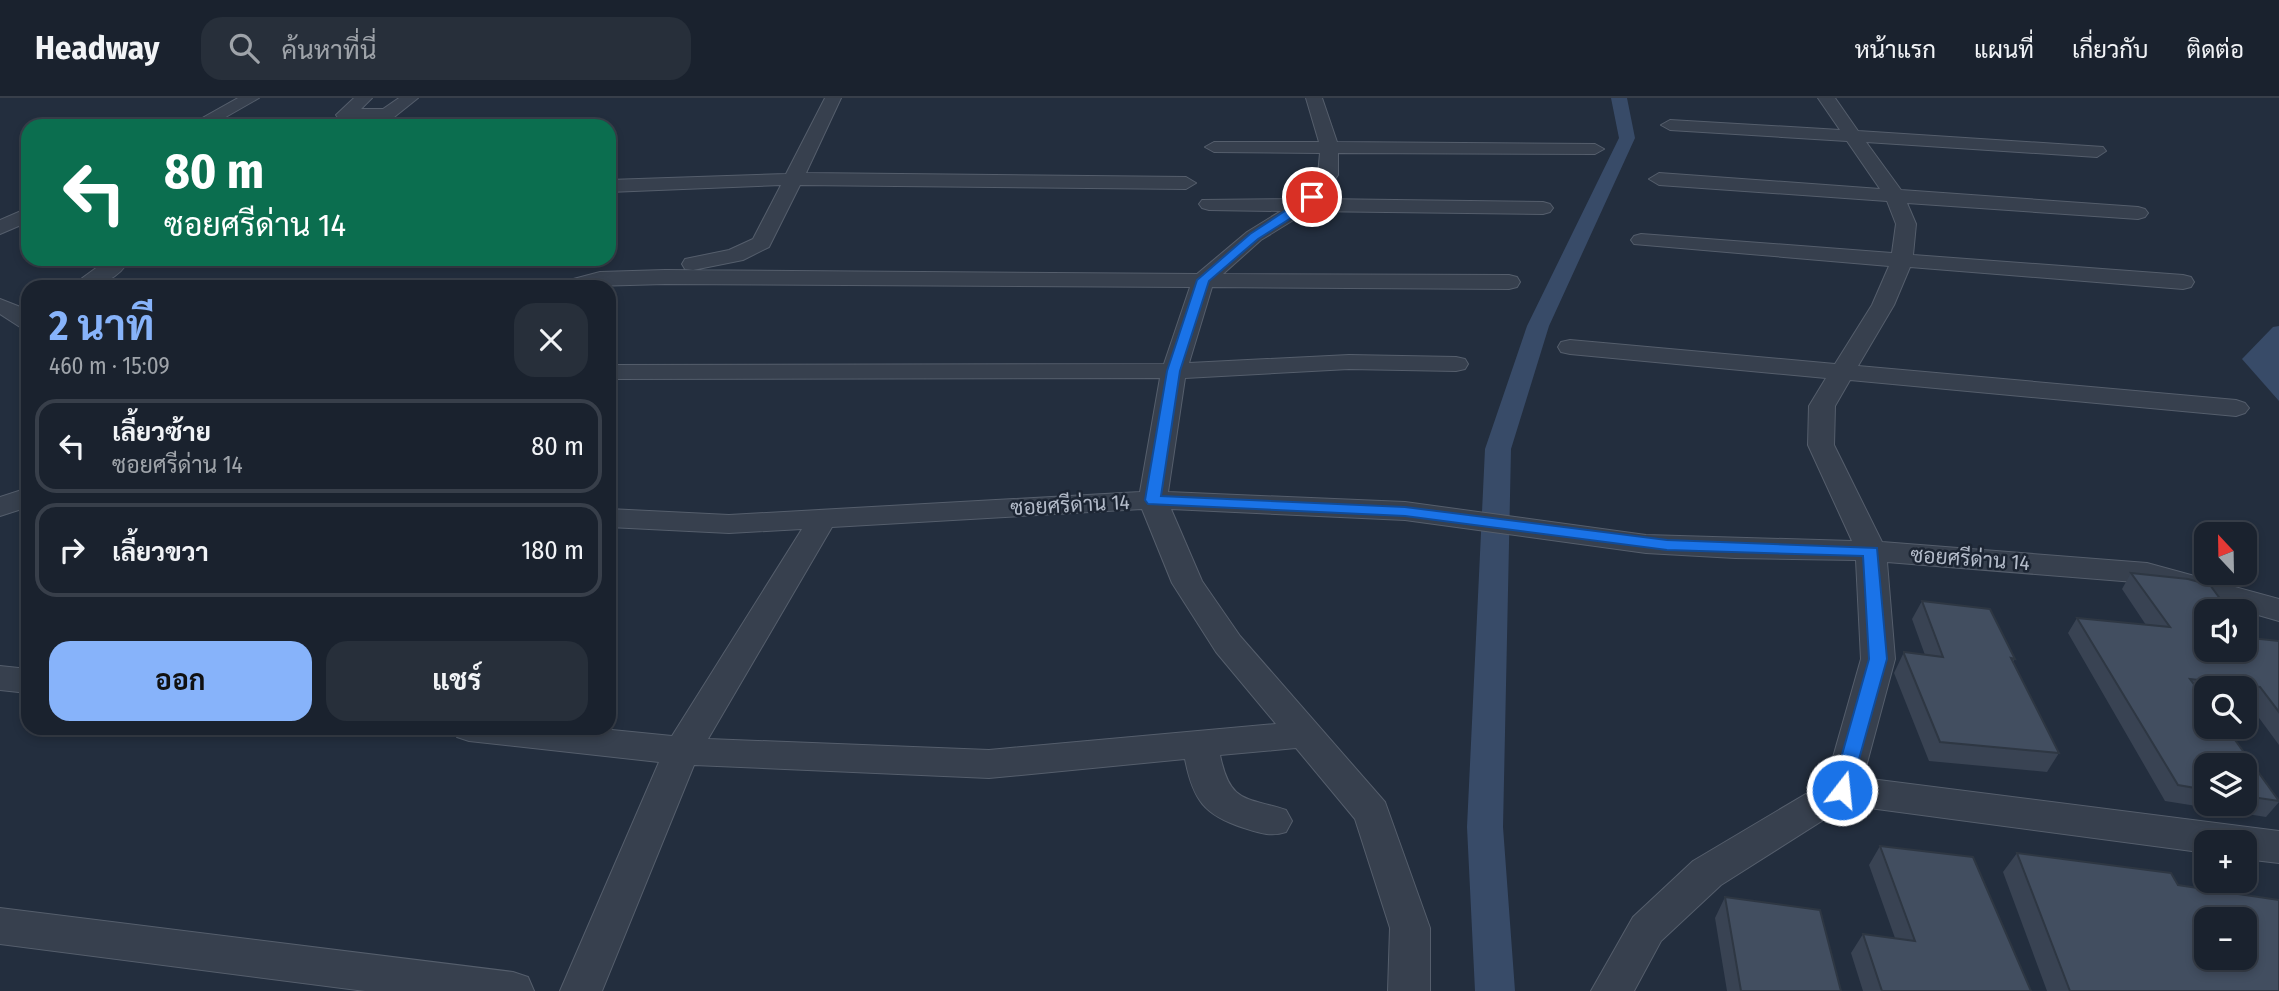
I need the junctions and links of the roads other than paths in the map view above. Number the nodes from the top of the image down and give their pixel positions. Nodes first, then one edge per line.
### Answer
1 (251, 98) edge
2 (363, 98) edge
3 (410, 98) edge
4 (833, 98) edge
5 (1314, 98) edge
6 (1826, 98) edge
7 (210, 119) edge
8 (1670, 125) dead end
9 (1852, 136) junction
10 (1329, 146) junction
11 (1214, 147) dead end
12 (1595, 149) dead end
13 (2096, 151) dead end
14 (795, 179) junction
15 (1659, 179) dead end
16 (1186, 183) dead end
17 (616, 186) edge
18 (1894, 195) junction
19 (1209, 204) dead end
20 (1306, 204) junction
21 (1542, 208) dead end
22 (2138, 213) dead end
23 (21, 218) edge
24 (0, 228) edge
25 (1641, 240) dead end
26 (1902, 261) junction
27 (113, 266) edge
28 (600, 279) junction
29 (92, 280) edge
30 (596, 280) edge
31 (1203, 280) junction
32 (1509, 282) dead end
33 (2183, 282) dead end
34 (1570, 347) dead end
35 (1456, 364) dead end
36 (1841, 370) junction
37 (1174, 371) junction
38 (616, 372) edge
39 (2236, 408) dead end
40 (21, 500) edge
41 (1153, 500) junction
42 (0, 507) edge
43 (616, 518) edge
44 (823, 518) junction
45 (1871, 551) junction
46 (2279, 610) edge
47 (0, 678) edge
48 (21, 680) edge
49 (1307, 733) junction
50 (534, 735) edge
51 (1200, 743) junction
52 (682, 751) junction
53 (1842, 790) junction
54 (1273, 821) dead end
55 (2194, 836) edge
56 (2257, 844) edge
57 (2279, 847) edge
58 (0, 926) edge
59 (513, 991) edge
60 (581, 991) edge
61 (1409, 991) edge
62 (1612, 991) edge

1 - 7 street
2 - 3 street
4 - 14 street
5 - 10 street
6 - 9 street
8 - 9 street
9 - 13 street
9 - 18 street
10 - 11 street
10 - 12 street
10 - 20 street
14 - 16 street
14 - 17 street
14 - 28 street
15 - 18 street
18 - 22 street
18 - 26 street
19 - 20 street
20 - 21 street
20 - 31 street
23 - 24 street
25 - 26 street
26 - 33 street
26 - 36 street
27 - 29 street
28 - 30 street
28 - 31 street
31 - 32 street
31 - 37 street
34 - 36 street
35 - 37 street
36 - 39 street
36 - 45 street
37 - 38 street
37 - 41 street
40 - 42 street
41 - 44 street, ซอยศรีด่าน 14
41 - 45 street, ซอยศรีด่าน 14
41 - 49 street
43 - 44 street, ซอยศรีด่าน 14
44 - 52 street
45 - 46 street, ซอยศรีด่าน 14
45 - 53 street
47 - 48 street
49 - 51 street
49 - 61 street
50 - 52 street
51 - 52 street
51 - 54 street
52 - 60 street
53 - 55 street
53 - 62 street
56 - 57 street
58 - 59 street

